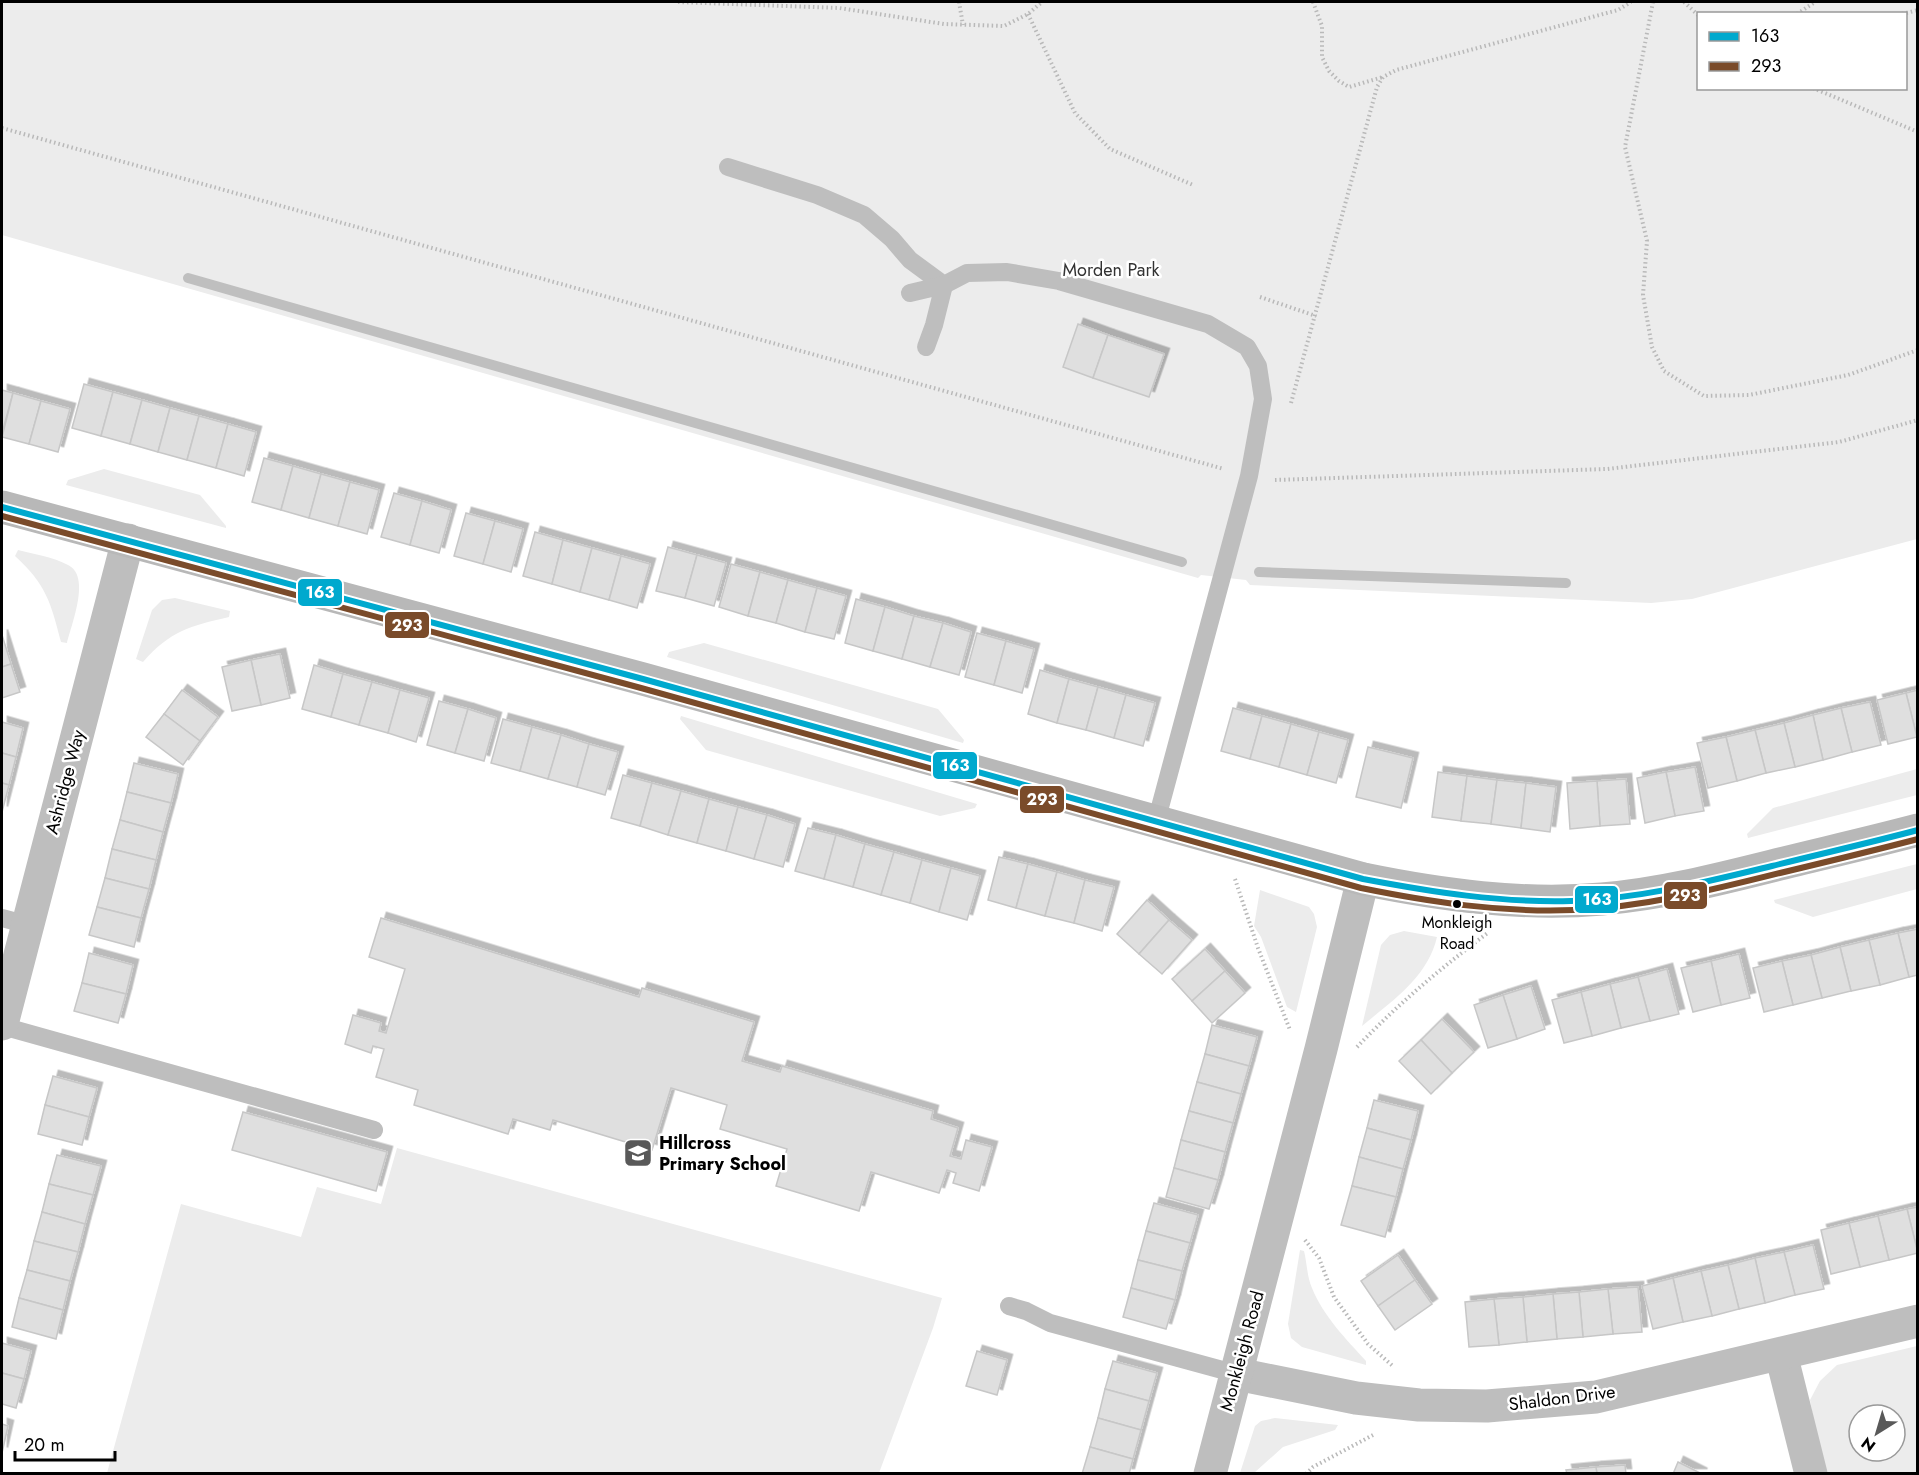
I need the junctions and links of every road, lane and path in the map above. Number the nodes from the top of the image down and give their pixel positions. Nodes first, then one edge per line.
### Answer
1 (678, 2) edge
2 (959, 2) edge
3 (1042, 2) edge
4 (1313, 2) edge
5 (1631, 2) edge
6 (1653, 2) edge
7 (1684, 2) edge
8 (1815, 2) edge
9 (1800, 12) edge
10 (1028, 14) junction
11 (1697, 14) edge
12 (963, 25) junction
13 (1383, 77) junction
14 (1818, 90) edge
15 (2, 128) edge
16 (1917, 132) edge
17 (728, 167) dead end
18 (1193, 185) dead end
19 (944, 285) junction
20 (910, 293) dead end
21 (1260, 297) dead end
22 (1316, 316) junction
23 (926, 347) dead end
24 (1917, 350) edge
25 (1291, 404) dead end
26 (1917, 420) edge
27 (1250, 476) junction
28 (1269, 480) dead end
29 (2, 507) edge
30 (128, 540) junction
31 (1156, 822) junction
32 (1917, 830) edge
33 (1235, 878) dead end
34 (1363, 879) junction
35 (1530, 901) junction
36 (15, 922) edge
37 (2, 1025) edge
38 (1321, 1048) junction
39 (374, 1130) dead end
40 (1279, 1210) junction
41 (1009, 1306) dead end
42 (1917, 1321) edge
43 (1781, 1354) junction
44 (1394, 1367) dead end
45 (1237, 1374) junction
46 (1377, 1434) dead end
47 (1210, 1473) edge
48 (1306, 1473) edge
49 (1811, 1473) edge

1 - 12 path
2 - 12 path
3 - 10 path
4 - 13 path
5 - 13 path
6 - 24 path
7 - 11 path
8 - 9 path
10 - 12 path
10 - 18 path
13 - 22 path
14 - 16 path
15 - 27 path
17 - 19 lane
19 - 20 lane
19 - 23 lane
19 - 27 lane
21 - 22 path
22 - 25 path
26 - 28 path
27 - 31 lane
29 - 30 street
30 - 31 street
30 - 36 street, Ashridge Way
31 - 34 street
32 - 35 street
33 - 38 path
34 - 35 street
34 - 38 street, Monkleigh Road
35 - 38 path
36 - 37 street, Ashridge Way
37 - 39 lane
38 - 40 street, Monkleigh Road
40 - 44 path
40 - 45 street, Monkleigh Road
41 - 45 lane
42 - 43 street, Shaldon Drive
43 - 45 street, Shaldon Drive
43 - 49 street
45 - 47 street, Monkleigh Road
46 - 48 path

